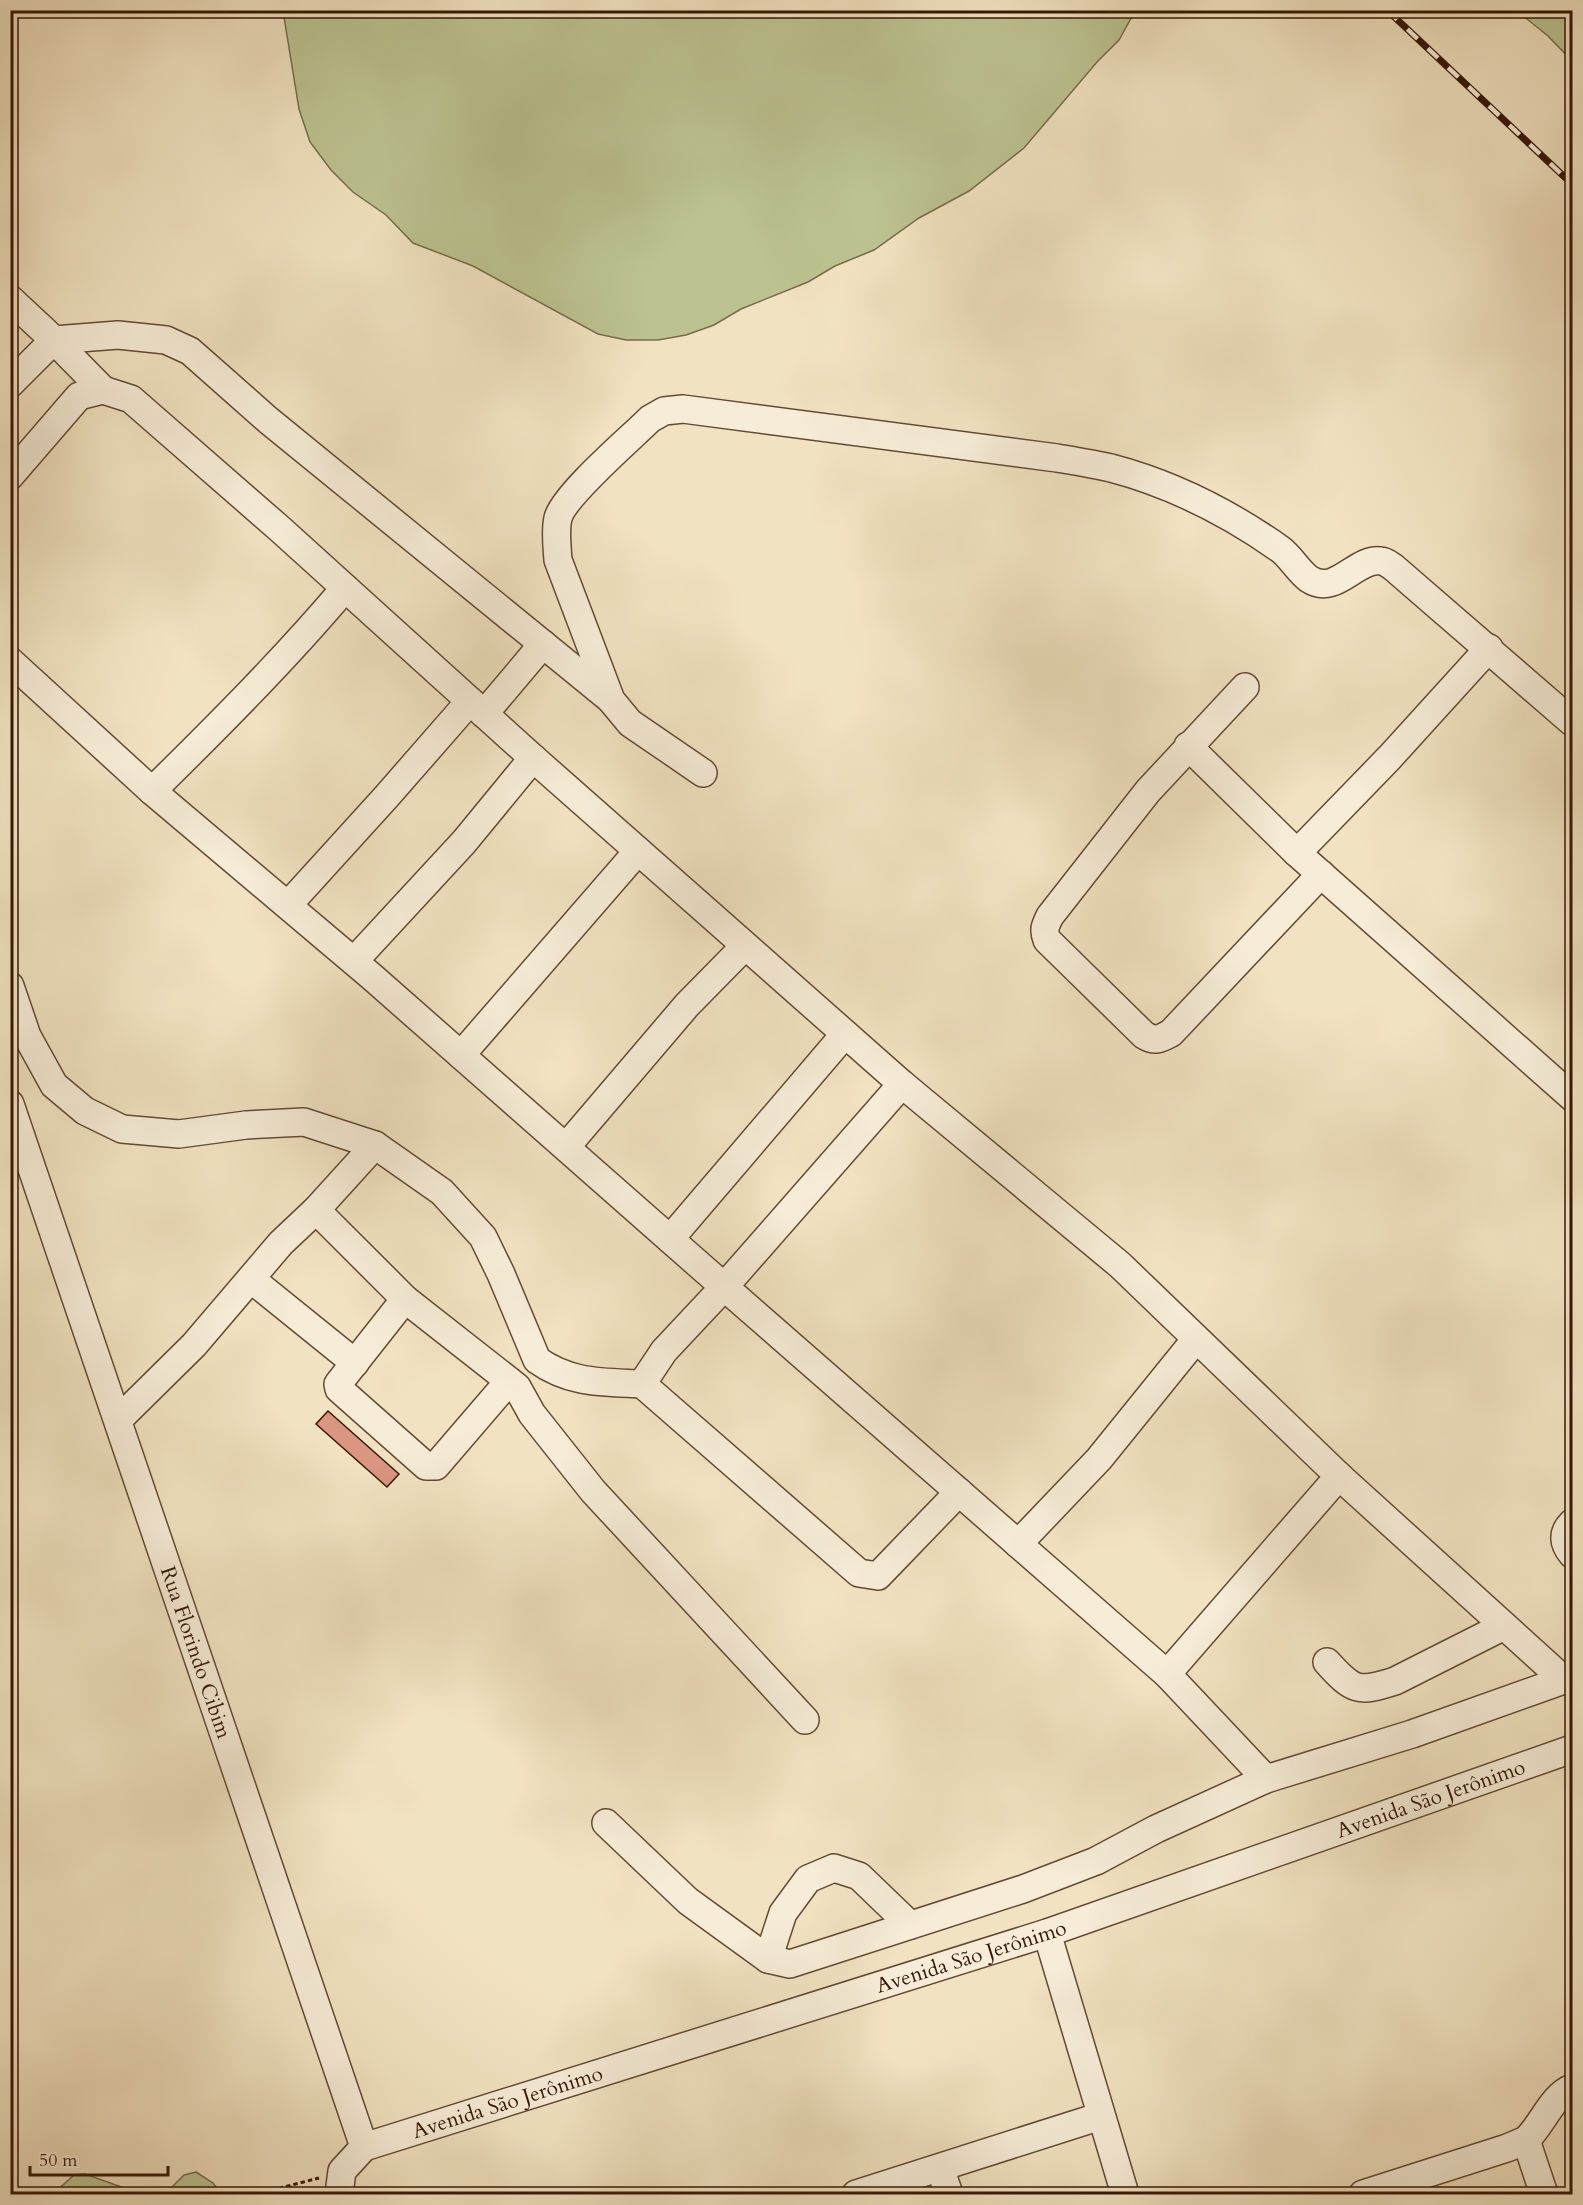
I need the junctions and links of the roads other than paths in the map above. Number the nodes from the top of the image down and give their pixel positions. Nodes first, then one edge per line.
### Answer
1 (10, 299) edge
2 (54, 340) junction
3 (10, 384) edge
4 (103, 390) junction
5 (10, 476) edge
6 (345, 588) junction
7 (543, 644) junction
8 (1489, 648) junction
9 (10, 661) edge
10 (1245, 687) dead end
11 (610, 699) junction
12 (477, 707) junction
13 (1572, 722) edge
14 (1188, 746) junction
15 (533, 758) junction
16 (703, 773) dead end
17 (152, 791) junction
18 (638, 851) junction
19 (1297, 853) junction
20 (1321, 874) junction
21 (288, 905) junction
22 (746, 945) junction
23 (354, 961) junction
24 (10, 986) edge
25 (845, 1034) junction
26 (461, 1055) junction
27 (902, 1084) junction
28 (1571, 1091) edge
29 (10, 1104) edge
30 (375, 1145) junction
31 (566, 1147) junction
32 (316, 1210) junction
33 (670, 1239) junction
34 (250, 1279) junction
35 (724, 1287) junction
36 (405, 1299) junction
37 (1196, 1339) junction
38 (355, 1363) junction
39 (549, 1368) junction
40 (509, 1381) junction
41 (642, 1383) junction
42 (532, 1414) junction
43 (118, 1420) junction
44 (1339, 1476) junction
45 (959, 1492) junction
46 (1572, 1523) edge
47 (1018, 1544) junction
48 (1572, 1554) edge
49 (1504, 1626) junction
50 (1327, 1662) dead end
51 (1167, 1674) junction
52 (1568, 1679) edge
53 (805, 1720) dead end
54 (1572, 1749) edge
55 (1266, 1779) junction
56 (606, 1823) dead end
57 (910, 1925) junction
58 (1047, 1934) junction
59 (768, 1959) junction
60 (1572, 2088) edge
61 (1101, 2116) junction
62 (1526, 2140) junction
63 (364, 2147) junction
64 (940, 2168) junction
65 (341, 2183) edge
66 (856, 2194) edge
67 (948, 2194) edge
68 (1125, 2194) edge
69 (1363, 2194) edge
70 (1544, 2194) edge

1 - 2 street
2 - 3 street
2 - 4 street
2 - 7 street
4 - 5 street
4 - 6 street
6 - 12 street
6 - 17 street
7 - 11 street
7 - 12 street
8 - 11 street
8 - 13 street
8 - 19 street
9 - 17 street
10 - 14 street
11 - 16 street
12 - 15 street
12 - 21 street
14 - 19 street
14 - 20 street
15 - 18 street
15 - 23 street
17 - 21 street
18 - 22 street
18 - 26 street
19 - 20 street
20 - 28 street
21 - 23 street
22 - 25 street
22 - 31 street
23 - 26 street
24 - 30 street
25 - 27 street
25 - 33 street
26 - 31 street
27 - 35 street
27 - 37 street
29 - 43 street, Rua Florindo Cibim
30 - 32 street
30 - 39 street
31 - 33 street
32 - 34 street
32 - 36 street
33 - 35 street
34 - 38 street
34 - 43 street
35 - 41 street
35 - 45 street
36 - 38 street
36 - 40 street
37 - 44 street
37 - 47 street
38 - 40 street
39 - 41 street
39 - 42 street
40 - 42 street
41 - 45 street
42 - 53 street
43 - 63 street, Rua Florindo Cibim
44 - 49 street
44 - 51 street
45 - 47 street
46 - 48 street
47 - 51 street
49 - 50 street
49 - 52 street
51 - 55 street
52 - 55 street
54 - 58 street, Avenida São Jerônimo
55 - 57 street
56 - 59 street
57 - 59 street
57 - 59 street
58 - 61 street
58 - 63 street, Avenida São Jerônimo
60 - 62 street
61 - 64 street
61 - 68 street
62 - 69 street
62 - 70 street
63 - 65 street
64 - 66 street
64 - 67 street

